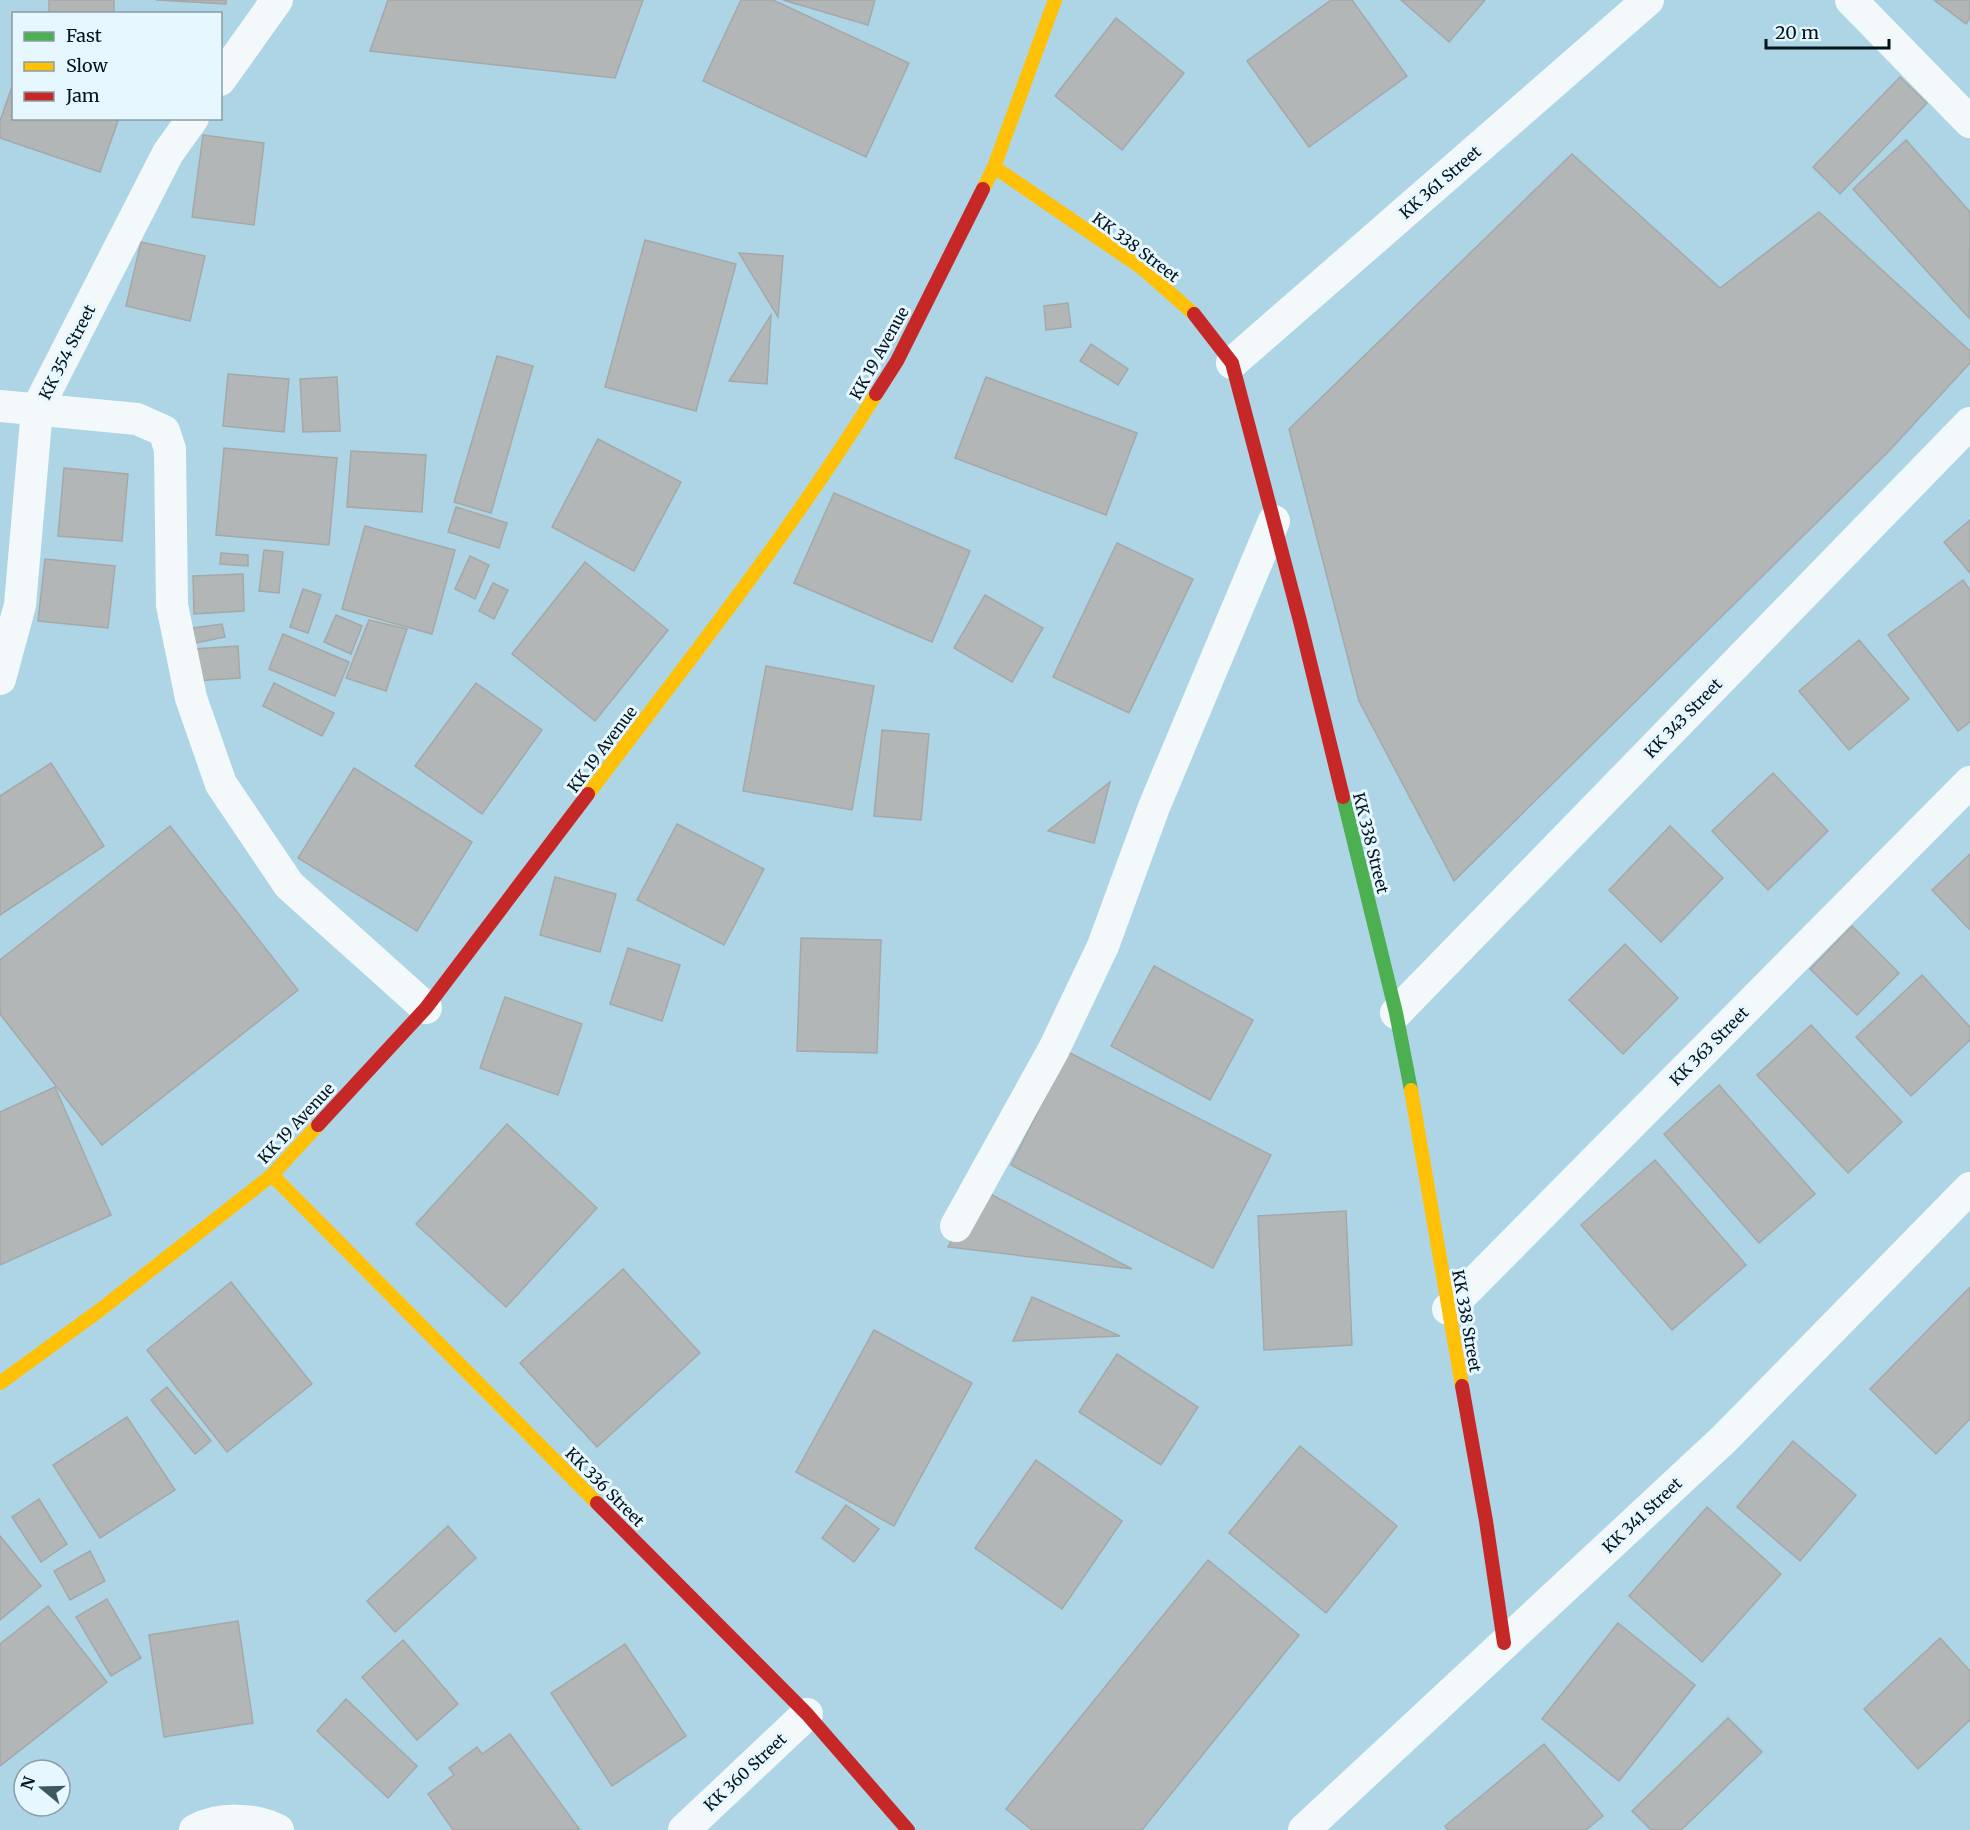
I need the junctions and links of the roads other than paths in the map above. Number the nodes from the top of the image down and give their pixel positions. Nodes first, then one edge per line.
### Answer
1 (276, 0) edge
2 (1055, 0) edge
3 (1648, 0) edge
4 (1851, 0) edge
5 (222, 77) edge
6 (192, 120) edge
7 (1970, 122) edge
8 (994, 168) junction
9 (1232, 363) junction
10 (0, 406) edge
11 (37, 409) junction
12 (1970, 423) edge
13 (1274, 521) junction
14 (0, 679) edge
15 (1970, 782) edge
16 (426, 1008) junction
17 (1396, 1013) junction
18 (272, 1175) junction
19 (1970, 1188) edge
20 (956, 1226) dead end
21 (1448, 1310) junction
22 (0, 1383) edge
23 (1504, 1643) junction
24 (807, 1714) junction
25 (195, 1830) edge
26 (278, 1830) edge
27 (684, 1830) edge
28 (908, 1830) edge
29 (1304, 1830) edge

1 - 5 street
2 - 8 street, KK 19 Avenue
3 - 9 street, KK 361 Street
4 - 7 street
6 - 11 street, KK 354 Street
8 - 9 street, KK 338 Street
8 - 16 street, KK 19 Avenue
9 - 13 street, KK 338 Street
10 - 11 street
11 - 14 street, KK 354 Street
11 - 16 street
12 - 17 street, KK 343 Street
13 - 17 street, KK 338 Street
13 - 20 street
15 - 21 street, KK 363 Street
16 - 18 street, KK 19 Avenue
17 - 21 street, KK 338 Street
18 - 22 street, KK 19 Avenue
18 - 24 street, KK 336 Street
19 - 23 street, KK 341 Street
21 - 23 street, KK 338 Street
23 - 29 street, KK 341 Street
24 - 27 street, KK 360 Street
24 - 28 street, KK 336 Street
25 - 26 street

